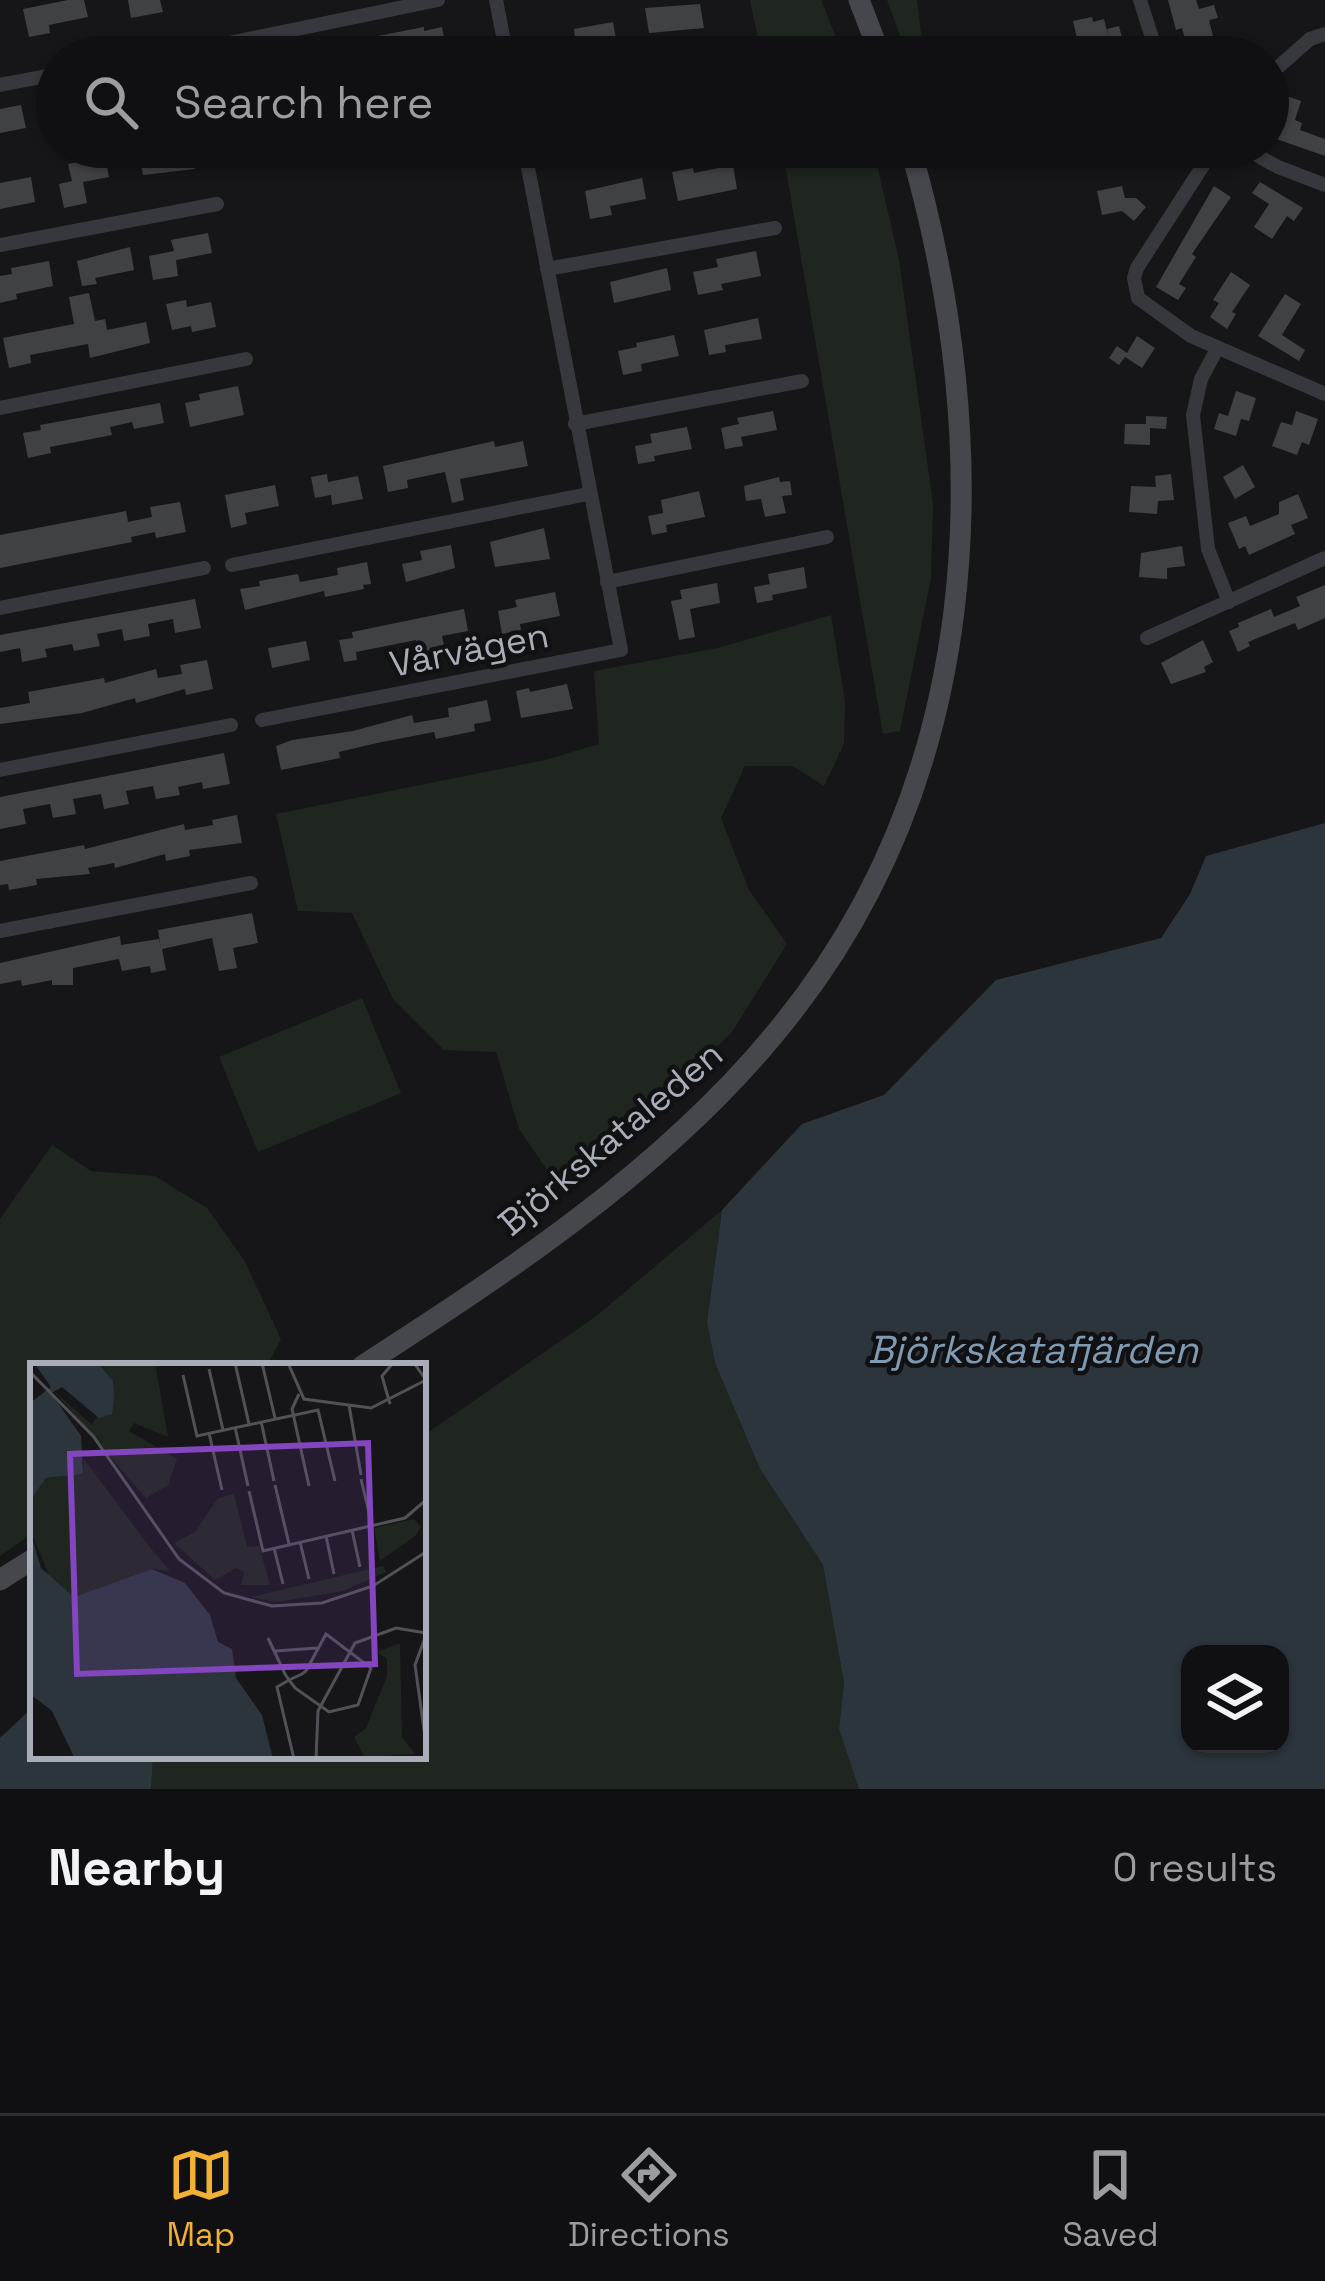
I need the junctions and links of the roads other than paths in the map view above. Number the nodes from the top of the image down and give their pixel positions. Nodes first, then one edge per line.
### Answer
1 (438, 0) edge
2 (496, 0) edge
3 (859, 0) edge
4 (1141, 0) edge
5 (1325, 34) edge
6 (259, 36) edge
7 (503, 36) edge
8 (873, 36) edge
9 (1152, 36) edge
10 (1289, 58) edge
11 (36, 78) edge
12 (0, 85) edge
13 (528, 168) edge
14 (915, 168) edge
15 (1202, 168) edge
16 (1281, 168) edge
17 (1325, 185) edge
18 (217, 204) dead end
19 (775, 228) dead end
20 (0, 245) edge
21 (547, 269) junction
22 (1216, 349) junction
23 (246, 359) dead end
24 (802, 381) dead end
25 (1325, 394) edge
26 (0, 409) edge
27 (575, 424) junction
28 (588, 494) junction
29 (827, 537) dead end
30 (1325, 558) edge
31 (232, 565) dead end
32 (204, 568) dead end
33 (607, 583) junction
34 (1229, 602) junction
35 (0, 608) edge
36 (1147, 638) dead end
37 (262, 720) dead end
38 (231, 725) dead end
39 (0, 770) edge
40 (251, 883) dead end
41 (0, 931) edge
42 (367, 1363) edge
43 (30, 1561) edge
44 (0, 1580) edge

1 - 6 street
2 - 7 street
3 - 8 main road
4 - 9 street
5 - 10 street
11 - 12 street
13 - 21 street, Vårvägen
14 - 42 main road, Björkskataleden
15 - 22 street
16 - 17 street
18 - 20 street
19 - 21 street
21 - 27 street, Vårvägen
22 - 25 street
22 - 34 street
23 - 26 street
24 - 27 street
27 - 28 street, Vårvägen
28 - 31 street
28 - 33 street, Vårvägen
29 - 33 street
30 - 34 street
32 - 35 street
33 - 37 street, Vårvägen
34 - 36 street
38 - 39 street
40 - 41 street
43 - 44 main road

